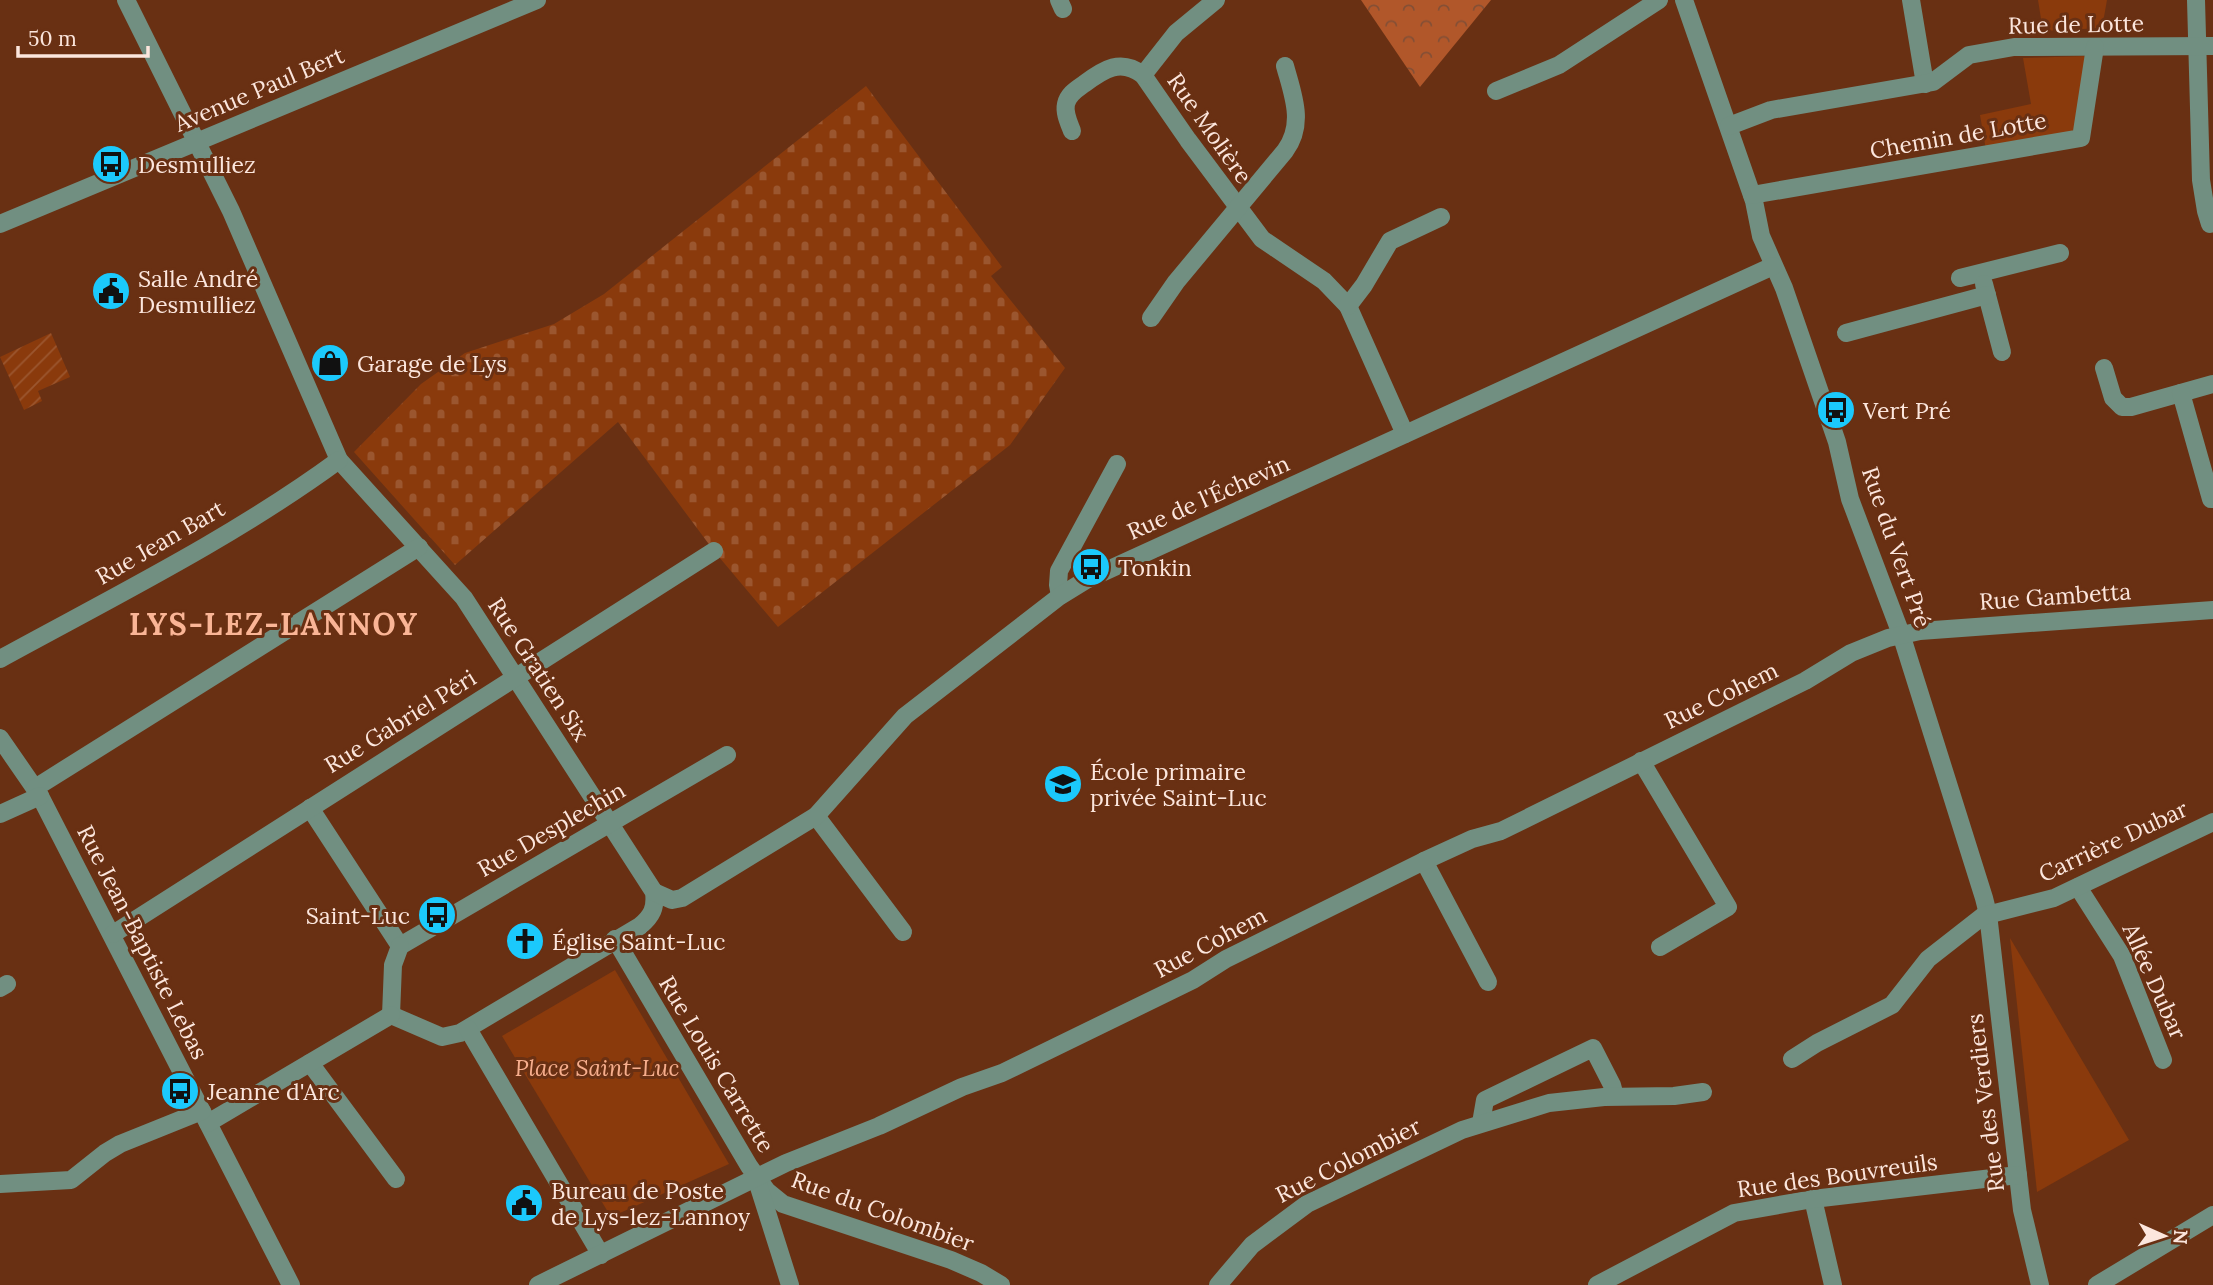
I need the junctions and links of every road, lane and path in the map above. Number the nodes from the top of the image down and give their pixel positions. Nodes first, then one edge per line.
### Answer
1 (126, 0) edge
2 (537, 0) edge
3 (1216, 0) edge
4 (1659, 0) edge
5 (1684, 0) edge
6 (1911, 0) edge
7 (2196, 0) edge
8 (2205, 46) edge
9 (2095, 47) junction
10 (1285, 66) dead end
11 (1143, 75) junction
12 (1925, 84) junction
13 (1496, 91) dead end
14 (1728, 126) junction
15 (1072, 131) dead end
16 (196, 142) junction
17 (1752, 195) junction
18 (1238, 208) junction
19 (1441, 217) dead end
20 (0, 224) edge
21 (2210, 224) dead end
22 (2060, 253) dead end
23 (1773, 266) junction
24 (1981, 273) junction
25 (1960, 278) dead end
26 (1987, 295) junction
27 (1348, 306) junction
28 (1151, 318) dead end
29 (1846, 333) dead end
30 (2002, 352) dead end
31 (2104, 368) dead end
32 (2213, 384) edge
33 (2181, 393) junction
34 (1405, 434) junction
35 (339, 460) junction
36 (1116, 464) dead end
37 (2213, 499) edge
38 (419, 547) junction
39 (715, 551) dead end
40 (1060, 596) junction
41 (2213, 610) edge
42 (1901, 634) junction
43 (0, 659) edge
44 (514, 678) junction
45 (0, 738) edge
46 (727, 755) dead end
47 (1641, 761) junction
48 (37, 792) junction
49 (310, 808) junction
50 (0, 814) edge
51 (816, 816) junction
52 (610, 822) junction
53 (2213, 822) edge
54 (1424, 861) junction
55 (2078, 887) junction
56 (654, 892) junction
57 (1988, 914) junction
58 (903, 932) dead end
59 (113, 934) junction
60 (615, 939) junction
61 (400, 946) junction
62 (1660, 947) dead end
63 (1488, 982) dead end
64 (391, 1015) junction
65 (468, 1029) junction
66 (1793, 1059) dead end
67 (2163, 1060) dead end
68 (310, 1063) junction
69 (1703, 1092) dead end
70 (1615, 1096) junction
71 (205, 1117) junction
72 (1481, 1123) junction
73 (2018, 1175) junction
74 (756, 1177) junction
75 (396, 1179) dead end
76 (0, 1184) edge
77 (1813, 1199) junction
78 (2213, 1215) edge
79 (601, 1255) junction
80 (292, 1285) edge
81 (538, 1285) edge
82 (790, 1285) edge
83 (1000, 1285) edge
84 (1218, 1285) edge
85 (1597, 1285) edge
86 (1833, 1285) edge
87 (2040, 1285) edge
88 (2097, 1285) edge

1 - 16 street, Rue Gratien Six
2 - 16 street, Avenue Paul Bert
3 - 11 street, Rue Molière
4 - 13 street
5 - 14 street, Rue du Vert Pré
6 - 12 street
7 - 8 street
8 - 9 street, Rue de Lotte
8 - 21 street
9 - 12 street, Rue de Lotte
9 - 17 street, Chemin de Lotte
10 - 18 street, Rue Molière
11 - 15 street, Rue Molière
11 - 18 street, Rue Molière
12 - 14 street, Rue de Lotte
14 - 17 street, Rue du Vert Pré
16 - 20 street, Avenue Paul Bert
16 - 35 street, Rue Gratien Six
17 - 23 street, Rue du Vert Pré
18 - 27 street, Rue Molière
18 - 28 street, Rue Molière
19 - 27 street
22 - 24 street
23 - 34 street, Rue de l'Échevin
23 - 42 street, Rue du Vert Pré
24 - 25 street
24 - 26 street
26 - 29 street
26 - 30 street
27 - 34 street, Rue Molière
31 - 33 street
32 - 33 street
33 - 37 street
34 - 40 street, Rue de l'Échevin
35 - 38 street, Rue Gratien Six
35 - 43 street, Rue Jean Bart
36 - 40 street
38 - 44 street, Rue Gratien Six
38 - 48 street
39 - 44 street, Rue Gabriel Péri
40 - 51 street, Rue de l'Échevin
41 - 42 street, Rue Gambetta
42 - 47 street, Rue Cohem
42 - 57 street, Rue du Vert Pré
44 - 49 street, Rue Gabriel Péri
44 - 52 street, Rue Gratien Six
45 - 48 street, Rue Jean-Baptiste Lebas
46 - 52 street, Rue Desplechin
47 - 54 street, Rue Cohem
47 - 62 street
48 - 50 street
48 - 59 street, Rue Jean-Baptiste Lebas
49 - 59 street, Rue Gabriel Péri
49 - 61 street
51 - 56 street, Rue de l'Échevin
51 - 58 street
52 - 56 street, Rue Gratien Six
52 - 61 street, Rue Desplechin
53 - 55 street, Carrière Dubar
54 - 63 street
54 - 74 street, Rue Cohem
55 - 57 street, Carrière Dubar
55 - 67 street, Allée Dubar
56 - 60 street
57 - 66 street, Carrière Dubar
57 - 73 street, Rue des Verdiers
59 - 71 street, Rue Jean-Baptiste Lebas
60 - 65 street
60 - 74 street, Rue Louis Carrette
61 - 64 street
64 - 65 street
64 - 68 street
65 - 79 street
68 - 71 street
68 - 75 street
69 - 70 street, Rue Colombier
70 - 72 street, Rue Colombier
70 - 72 street
71 - 76 street
71 - 80 street, Rue Jean-Baptiste Lebas
72 - 84 street, Rue Colombier
73 - 77 street, Rue des Bouvreuils
73 - 87 street, Rue des Verdiers
74 - 79 street, Rue Cohem
74 - 82 street
74 - 83 street, Rue du Colombier
77 - 85 street, Rue des Bouvreuils
77 - 86 street
78 - 88 street
79 - 81 street, Rue Cohem

